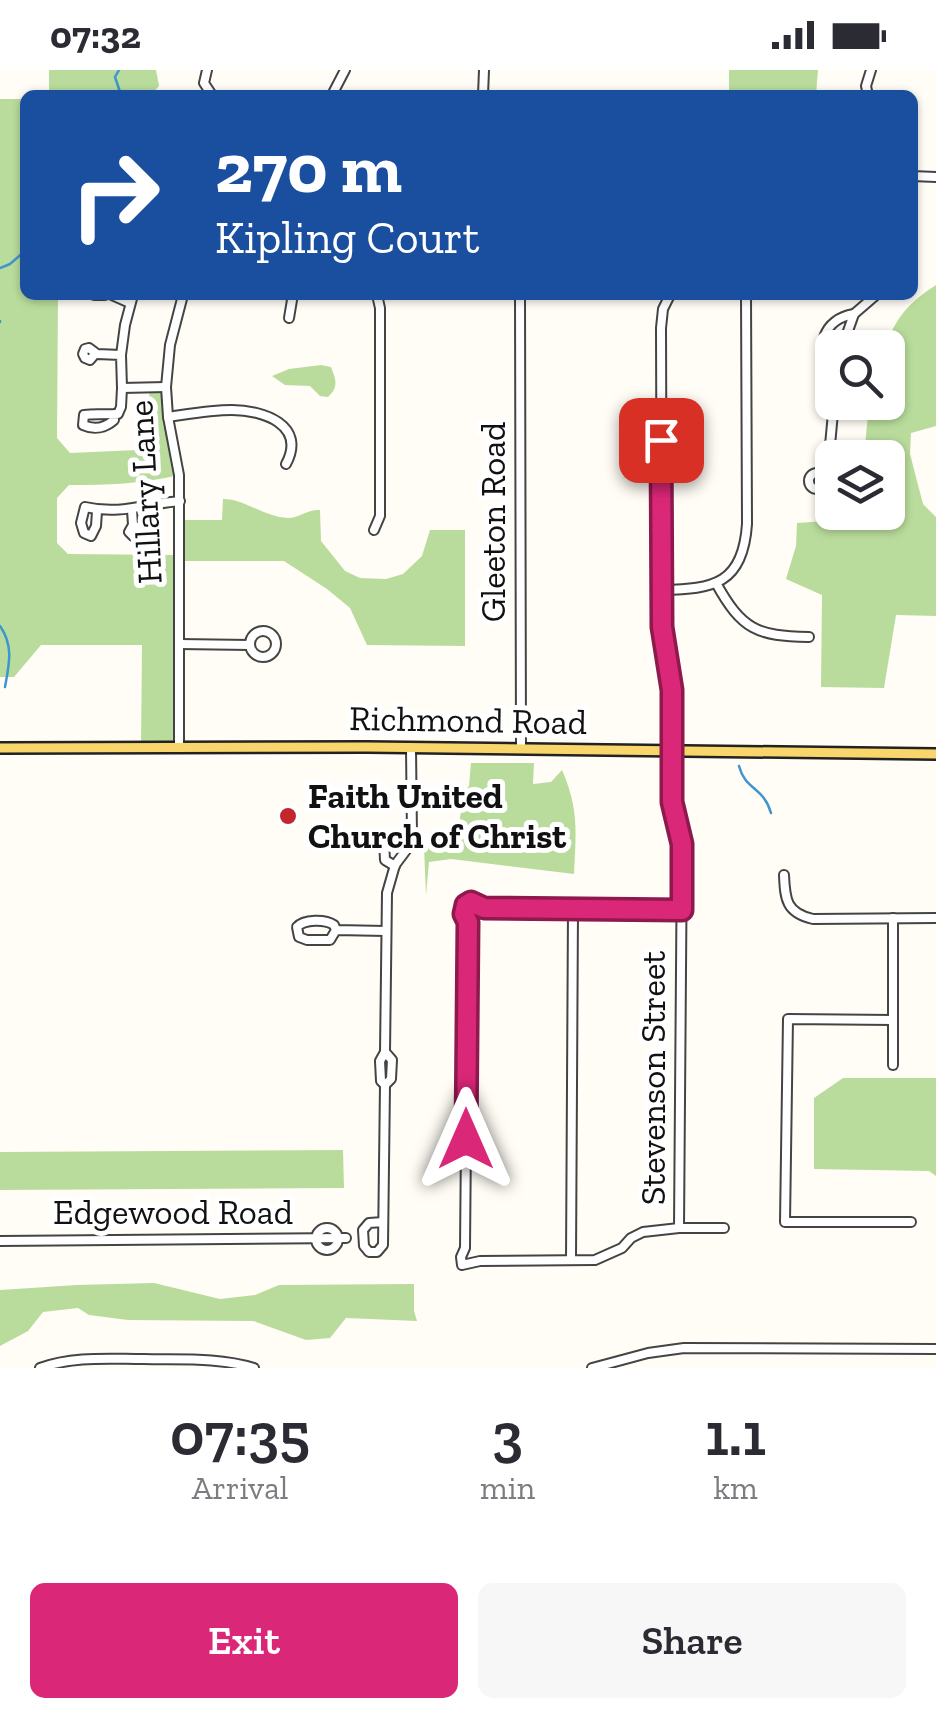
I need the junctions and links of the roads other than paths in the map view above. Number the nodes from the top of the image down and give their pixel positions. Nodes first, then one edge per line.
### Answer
1 (132, 300) edge
2 (178, 300) edge
3 (292, 300) edge
4 (378, 300) edge
5 (520, 300) edge
6 (668, 300) edge
7 (746, 300) edge
8 (870, 300) edge
9 (854, 314) junction
10 (289, 318) dead end
11 (828, 330) edge
12 (848, 330) edge
13 (95, 354) dead end
14 (122, 355) junction
15 (166, 387) junction
16 (122, 388) junction
17 (114, 414) dead end
18 (168, 417) junction
19 (286, 464) dead end
20 (180, 500) junction
21 (132, 510) junction
22 (97, 511) dead end
23 (133, 524) dead end
24 (374, 530) dead end
25 (716, 583) junction
26 (662, 590) junction
27 (810, 637) dead end
28 (178, 644) junction
29 (250, 646) dead end
30 (0, 748) edge
31 (179, 748) junction
32 (410, 748) junction
33 (521, 749) junction
34 (672, 750) junction
35 (936, 754) edge
36 (410, 841) junction
37 (395, 866) junction
38 (784, 875) dead end
39 (573, 910) junction
40 (682, 910) junction
41 (892, 918) junction
42 (936, 918) edge
43 (336, 930) junction
44 (386, 931) junction
45 (892, 1020) junction
46 (893, 1064) dead end
47 (383, 1222) dead end
48 (911, 1222) dead end
49 (679, 1228) junction
50 (724, 1228) dead end
51 (342, 1238) dead end
52 (0, 1240) edge
53 (571, 1260) junction
54 (936, 1349) edge
55 (40, 1368) edge
56 (254, 1368) edge
57 (592, 1368) edge

1 - 14 street
2 - 15 street, Hillary Lane
3 - 10 street
4 - 24 street
5 - 33 street, Gleeton Road
6 - 26 street, Stevenson Street
7 - 25 street
8 - 9 street
9 - 11 street
9 - 12 street
13 - 14 street
14 - 16 street
15 - 16 street
15 - 18 street, Hillary Lane
16 - 17 street
18 - 19 street
18 - 20 street, Hillary Lane
20 - 21 street
20 - 28 street, Hillary Lane
21 - 22 street
21 - 23 street
25 - 26 street
25 - 27 street
26 - 34 street, Stevenson Street
28 - 29 street
28 - 31 street, Hillary Lane
30 - 31 main road, Richmond Road
31 - 32 main road, Richmond Road
32 - 33 main road, Richmond Road
32 - 36 street
33 - 34 main road, Richmond Road
34 - 35 main road, Richmond Road
34 - 40 street, Stevenson Street
36 - 37 street
36 - 37 street
37 - 44 street
38 - 41 street
39 - 40 street
39 - 53 street
39 - 53 street
40 - 49 street, Stevenson Street
41 - 42 street
41 - 45 street
43 - 43 street
43 - 44 street
44 - 47 street
45 - 46 street
45 - 48 street
49 - 50 street
49 - 53 street
51 - 52 street, Edgewood Road
54 - 57 street
55 - 56 street

